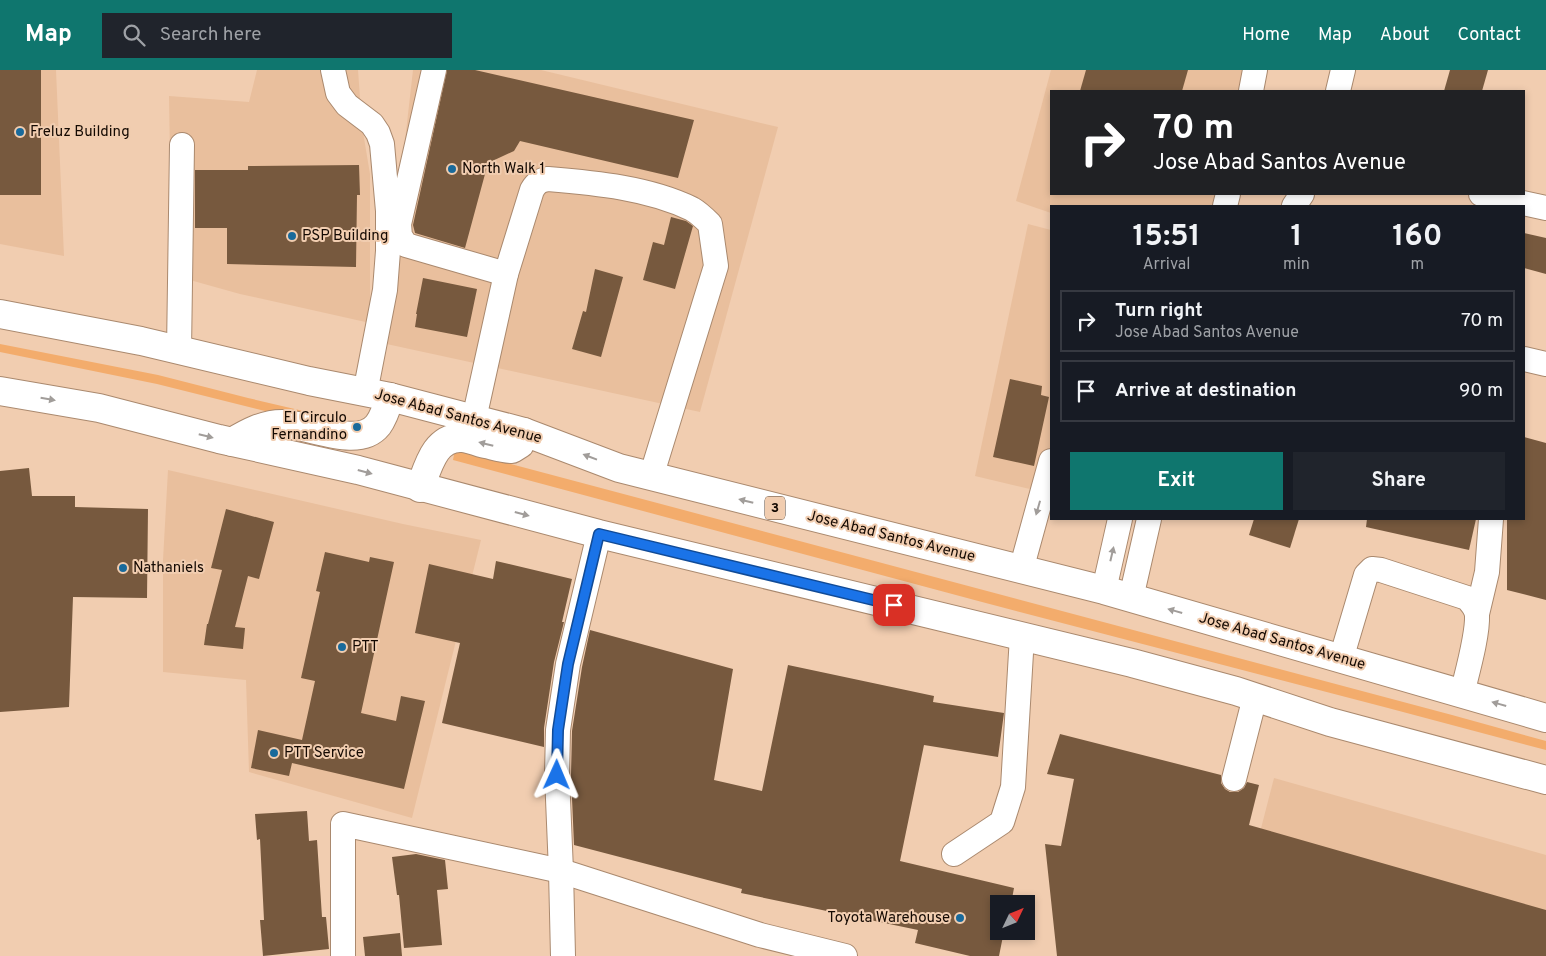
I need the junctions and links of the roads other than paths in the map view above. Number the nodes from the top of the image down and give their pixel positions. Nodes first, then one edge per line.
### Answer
1 (333, 70) edge
2 (434, 70) edge
3 (1255, 70) edge
4 (1344, 70) edge
5 (1251, 90) edge
6 (1338, 90) edge
7 (182, 145) dead end
8 (1486, 195) edge
9 (1546, 208) edge
10 (506, 274) junction
11 (0, 314) edge
12 (179, 351) junction
13 (1525, 359) edge
14 (1546, 364) edge
15 (0, 391) edge
16 (378, 395) junction
17 (474, 419) junction
18 (524, 432) junction
19 (232, 442) junction
20 (1050, 465) edge
21 (651, 477) junction
22 (420, 488) junction
23 (1120, 520) edge
24 (1149, 520) edge
25 (1491, 520) edge
26 (599, 534) junction
27 (1021, 570) junction
28 (1104, 590) junction
29 (1131, 598) junction
30 (1477, 614) junction
31 (1022, 636) junction
32 (1341, 659) junction
33 (1462, 694) junction
34 (1255, 697) junction
35 (1546, 718) edge
36 (1234, 779) dead end
37 (1546, 780) edge
38 (954, 854) dead end
39 (561, 871) junction
40 (760, 945) edge
41 (343, 956) edge
42 (563, 956) edge
43 (845, 956) edge

1 - 16 street
2 - 10 street
3 - 5 street
4 - 6 street
7 - 12 street
8 - 9 street
10 - 17 street
10 - 21 street
11 - 12 highway, Jose Abad Santos Avenue / 3
12 - 16 highway, Jose Abad Santos Avenue / 3
13 - 14 street
15 -> 19 highway
16 - 17 highway, Jose Abad Santos Avenue / 3
16 - 19 highway
17 - 18 highway, Jose Abad Santos Avenue / 3
21 -> 18 highway, Jose Abad Santos Avenue / 3
18 -> 22 highway
19 -> 22 highway
20 -> 27 street
27 -> 21 highway, Jose Abad Santos Avenue / 3
22 -> 26 highway
28 -> 23 street
24 - 29 street
25 - 30 street
26 - 31 highway
26 - 39 street
27 - 28 highway, Jose Abad Santos Avenue / 3
28 - 29 highway, Jose Abad Santos Avenue / 3
32 -> 29 highway, Jose Abad Santos Avenue / 3
30 - 32 street
30 - 33 street
31 - 34 highway
31 - 38 street
32 - 33 highway, Jose Abad Santos Avenue / 3
35 -> 33 highway, Jose Abad Santos Avenue / 3
34 - 36 street
34 - 37 highway
39 - 40 street
39 - 41 street
39 - 42 street
40 - 43 street

